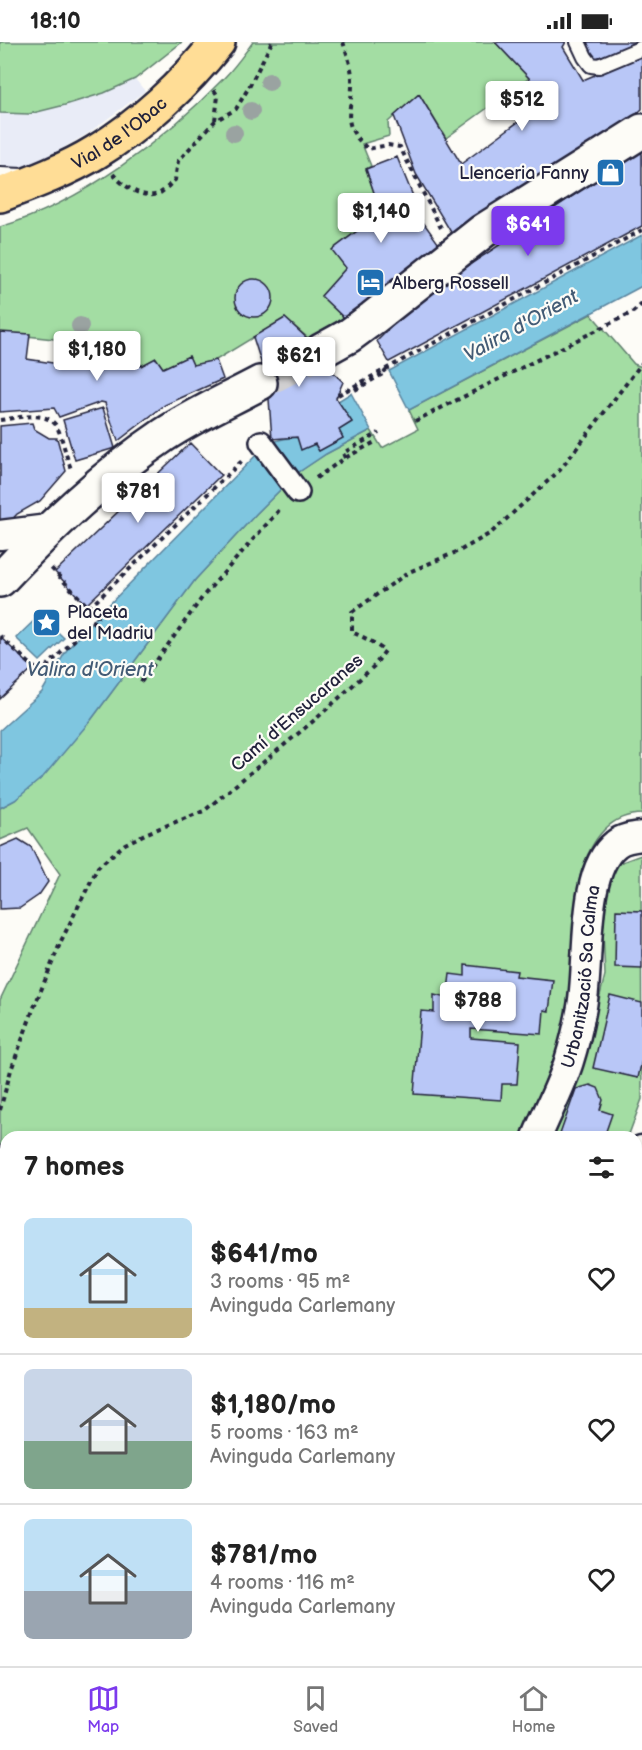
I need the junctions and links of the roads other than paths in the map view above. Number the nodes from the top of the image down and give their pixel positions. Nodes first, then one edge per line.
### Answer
1 (218, 42) edge
2 (578, 42) edge
3 (642, 48) edge
4 (642, 131) edge
5 (55, 172) junction
6 (0, 175) edge
7 (0, 195) edge
8 (321, 351) tunnel mouth
9 (260, 383) tunnel mouth
10 (261, 442) road end
11 (298, 492) road end
12 (48, 529) junction
13 (0, 535) edge
14 (0, 580) edge
15 (642, 836) edge
16 (540, 1131) edge

1 - 5 highway, Vial de l'Obac
2 - 3 lane
4 - 8 main road
5 - 6 lane
5 - 7 highway, Vial de l'Obac
9 - 12 main road
10 - 11 street
12 - 13 street
12 - 14 main road
15 - 16 street, Urbanització Sa Calma

